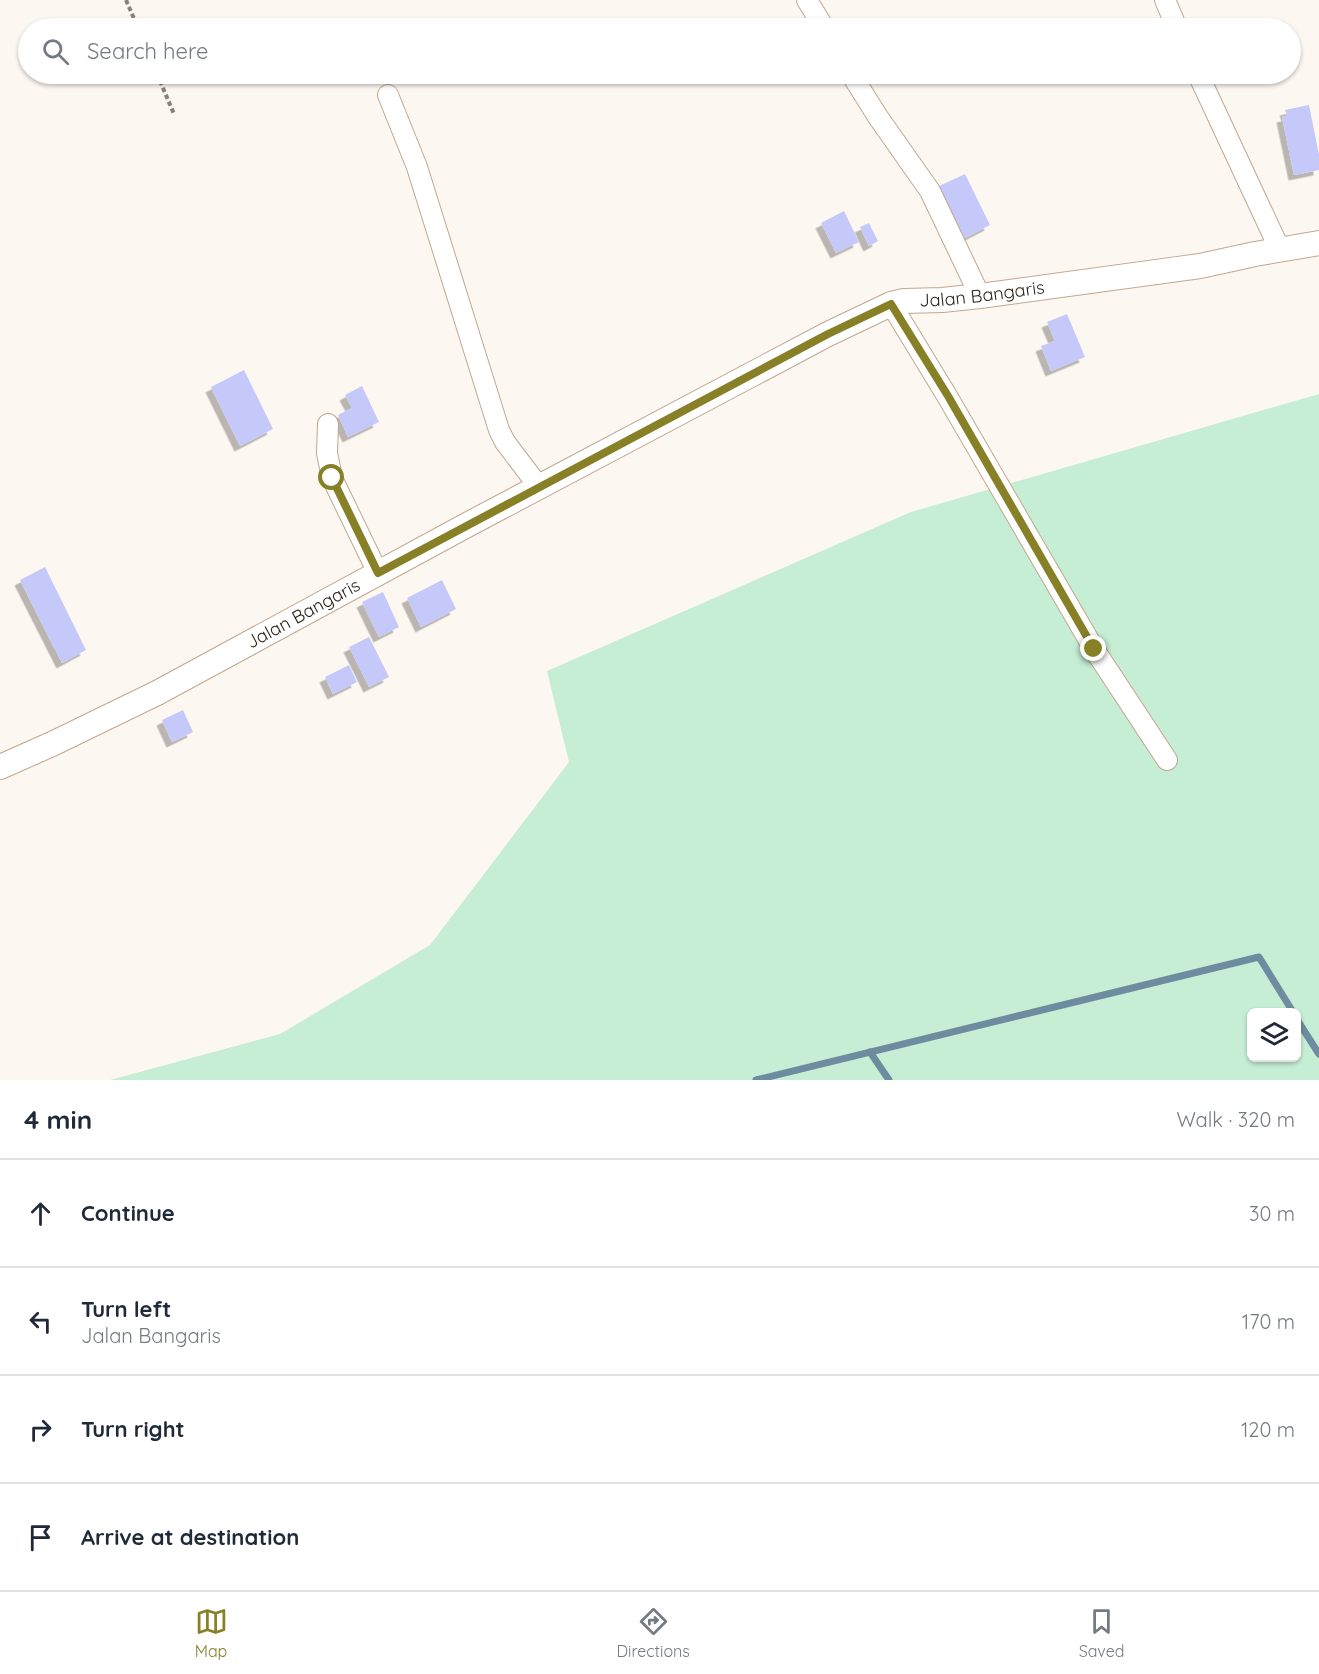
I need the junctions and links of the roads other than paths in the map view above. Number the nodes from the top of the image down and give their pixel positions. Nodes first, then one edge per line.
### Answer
1 (807, 0) edge
2 (1166, 0) edge
3 (818, 18) edge
4 (1174, 18) edge
5 (857, 84) edge
6 (1203, 84) edge
7 (388, 95) dead end
8 (1319, 243) edge
9 (1280, 250) junction
10 (980, 296) junction
11 (891, 304) junction
12 (328, 424) dead end
13 (539, 487) junction
14 (378, 573) junction
15 (1167, 760) dead end
16 (0, 767) edge

1 - 3 street
2 - 4 street
5 - 10 street
6 - 9 street
7 - 13 street
8 - 9 street, Jalan Bangaris
9 - 10 street, Jalan Bangaris
10 - 11 street, Jalan Bangaris
11 - 13 street, Jalan Bangaris
11 - 15 street
12 - 14 street
13 - 14 street, Jalan Bangaris
14 - 16 street, Jalan Bangaris

